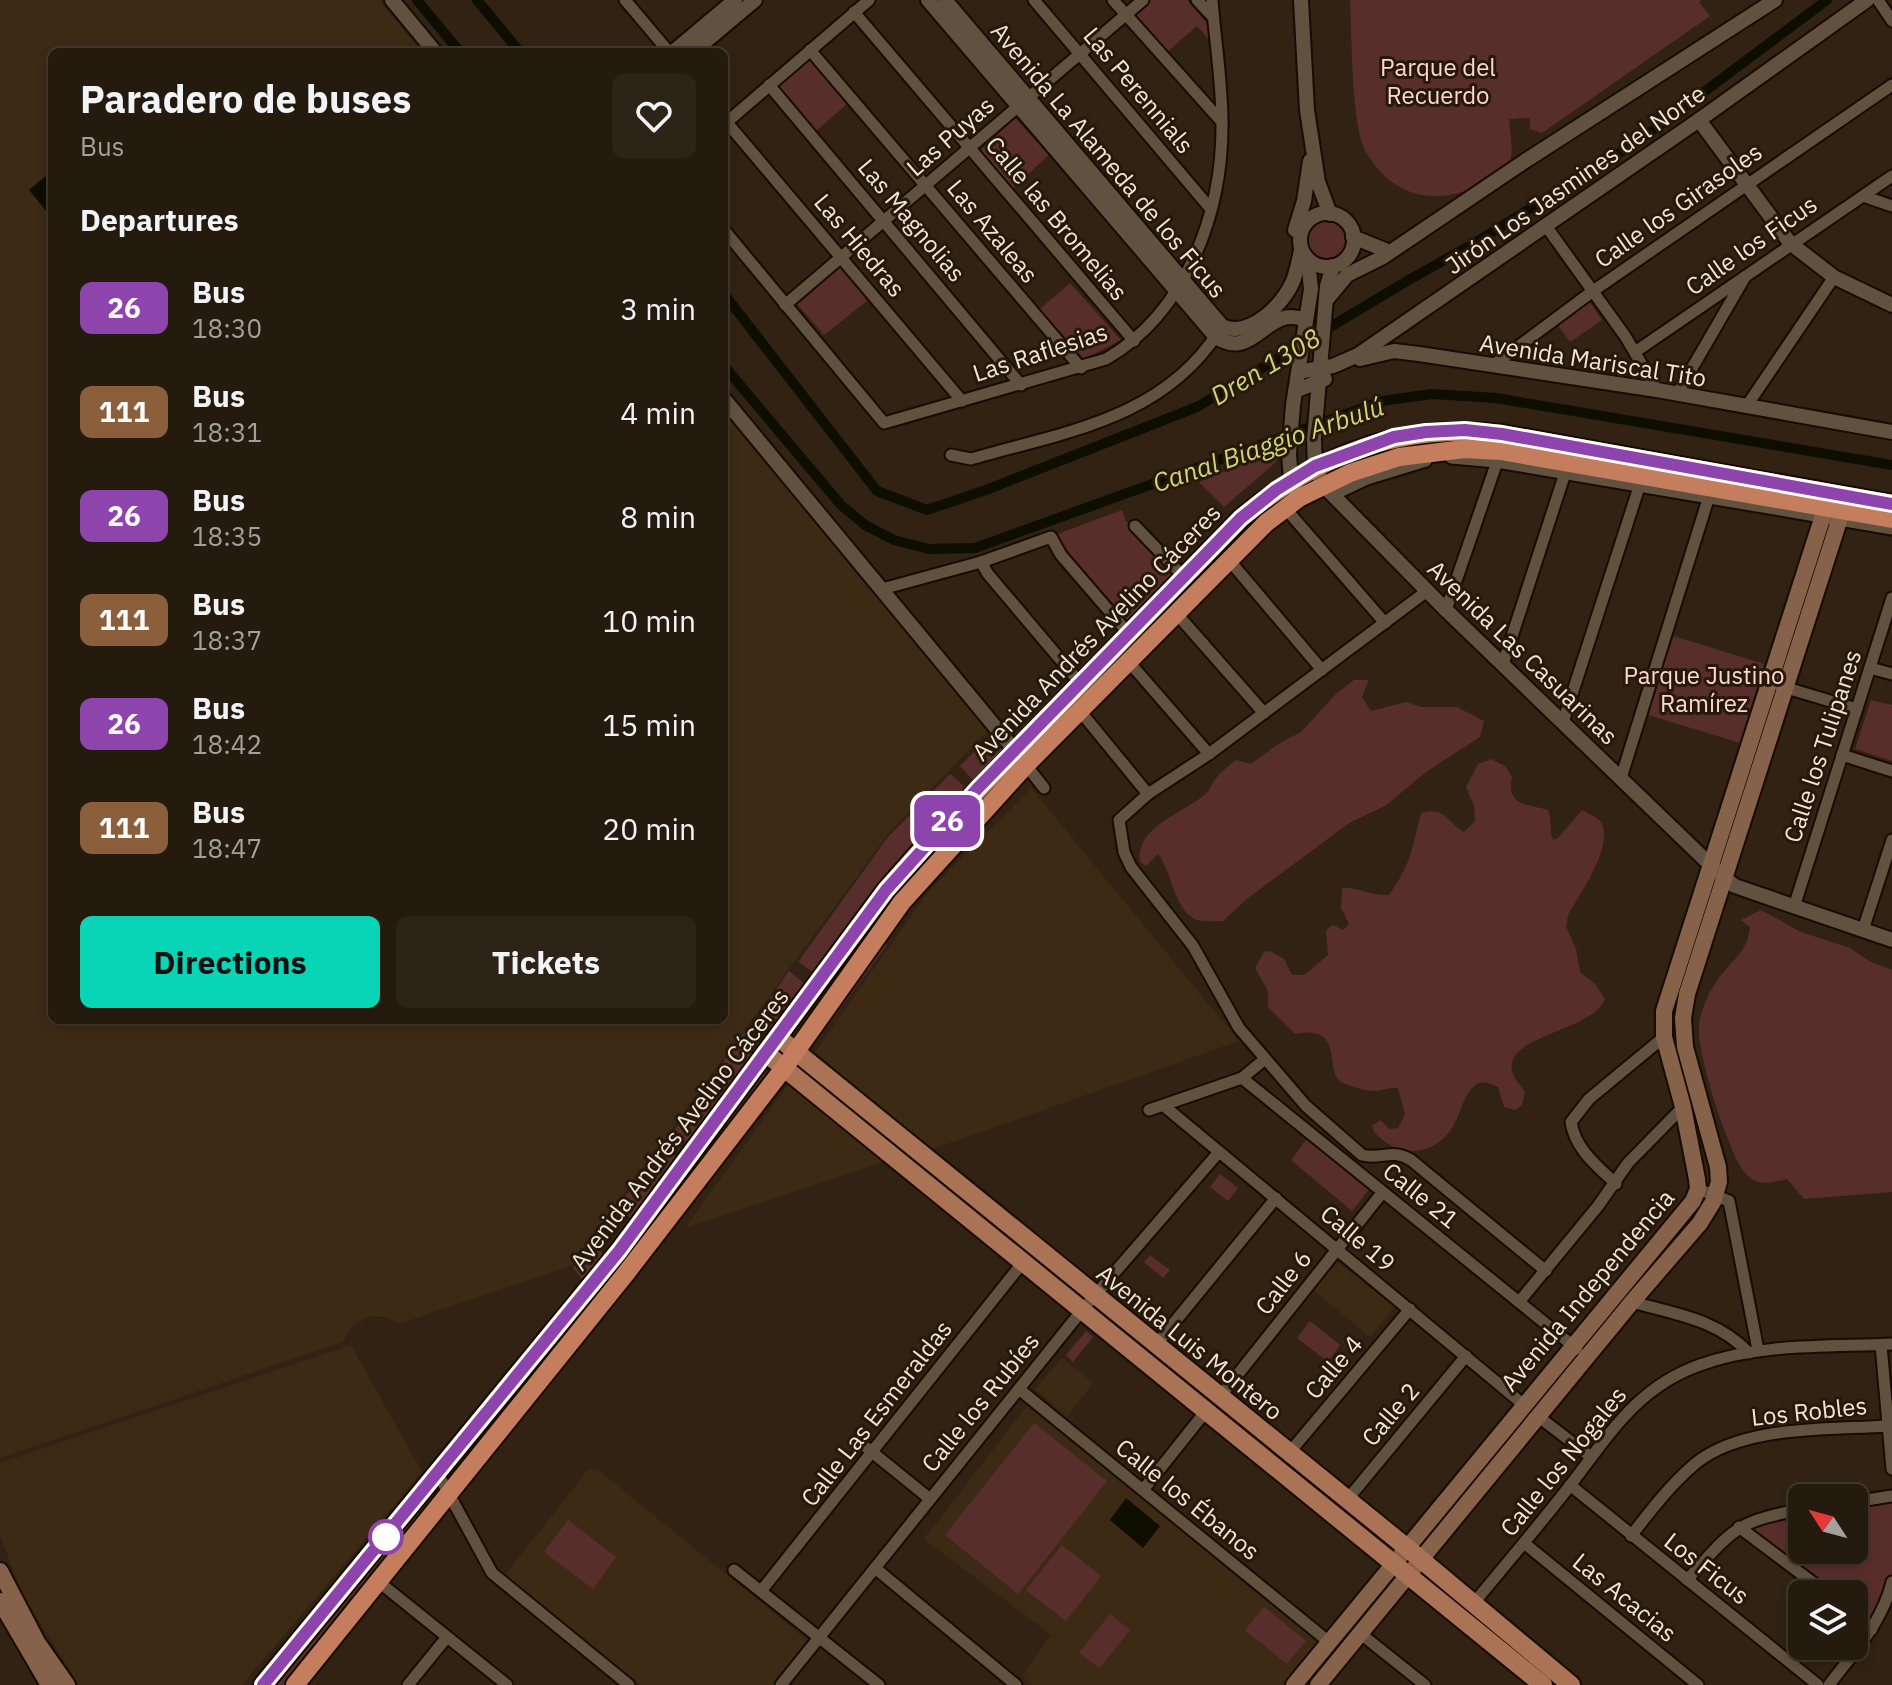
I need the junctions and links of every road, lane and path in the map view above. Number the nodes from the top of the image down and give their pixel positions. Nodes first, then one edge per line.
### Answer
1 (392, 0) edge
2 (735, 0) edge
3 (755, 0) edge
4 (869, 0) edge
5 (928, 0) edge
6 (945, 0) edge
7 (1034, 0) edge
8 (1113, 0) edge
9 (1143, 0) edge
10 (1197, 0) edge
11 (1212, 0) edge
12 (1301, 0) edge
13 (1775, 0) edge
14 (1867, 0) edge
15 (1878, 0) edge
16 (627, 1) edge
17 (854, 12) junction
18 (1126, 15) junction
19 (1213, 18) junction
20 (1892, 21) edge
21 (432, 48) edge
22 (668, 48) edge
23 (676, 48) edge
24 (698, 48) edge
25 (810, 50) junction
26 (1080, 54) junction
27 (769, 85) junction
28 (1892, 85) edge
29 (1024, 102) junction
30 (728, 118) edge
31 (1699, 120) junction
32 (1222, 123) junction
33 (728, 124) edge
34 (1312, 144) junction
35 (969, 149) junction
36 (1892, 176) edge
37 (1318, 182) junction
38 (1746, 184) junction
39 (926, 186) junction
40 (1863, 196) junction
41 (1892, 206) edge
42 (1210, 208) junction
43 (1330, 214) junction
44 (1311, 218) junction
45 (885, 221) junction
46 (1546, 226) junction
47 (728, 235) edge
48 (1353, 237) junction
49 (1790, 243) junction
50 (1388, 249) junction
51 (842, 258) junction
52 (1302, 260) junction
53 (1339, 263) junction
54 (1747, 274) junction
55 (1834, 277) junction
56 (1180, 286) junction
57 (1593, 291) junction
58 (785, 305) junction
59 (1892, 305) edge
60 (1325, 309) junction
61 (1305, 323) junction
62 (1396, 330) junction
63 (1218, 331) junction
64 (1134, 341) junction
65 (1635, 352) junction
66 (1411, 353) junction
67 (1320, 360) junction
68 (1492, 366) junction
69 (1081, 368) junction
70 (1299, 369) junction
71 (1318, 384) junction
72 (1021, 385) junction
73 (1657, 390) junction
74 (1677, 394) junction
75 (1294, 398) junction
76 (962, 401) junction
77 (728, 404) edge
78 (1746, 407) junction
79 (1892, 432) edge
80 (1479, 447) junction
81 (951, 455) dead end
82 (1499, 456) junction
83 (1315, 466) junction
84 (1567, 468) junction
85 (1291, 480) junction
86 (1641, 481) junction
87 (1328, 490) junction
88 (1710, 493) junction
89 (1292, 503) junction
90 (1892, 504) edge
91 (1834, 507) junction
92 (1892, 519) edge
93 (1135, 526) dead end
94 (1892, 529) edge
95 (1229, 560) junction
96 (981, 562) junction
97 (1183, 576) junction
98 (882, 589) junction
99 (1427, 591) junction
100 (1892, 598) edge
101 (1446, 610) junction
102 (1176, 613) junction
103 (1385, 623) junction
104 (1129, 634) junction
105 (1129, 662) junction
106 (1503, 664) junction
107 (1870, 668) junction
108 (1322, 670) junction
109 (1892, 674) edge
110 (1768, 682) junction
111 (1081, 684) junction
112 (1786, 687) junction
113 (1857, 709) junction
114 (1080, 711) junction
115 (1264, 713) junction
116 (1563, 722) junction
117 (1209, 754) junction
118 (1842, 755) junction
119 (1020, 758) junction
120 (1892, 771) edge
121 (1621, 778) junction
122 (1044, 788) dead end
123 (1148, 794) junction
124 (1892, 840) edge
125 (1710, 864) junction
126 (1724, 878) junction
127 (1794, 907) junction
128 (1863, 930) junction
129 (1892, 940) edge
130 (1664, 1037) junction
131 (779, 1038) junction
132 (796, 1051) junction
133 (767, 1054) junction
134 (1265, 1059) junction
135 (784, 1068) junction
136 (1242, 1078) junction
137 (1164, 1106) junction
138 (1683, 1107) junction
139 (1149, 1110) dead end
140 (1219, 1152) junction
141 (1616, 1184) junction
142 (1698, 1189) junction
143 (1382, 1193) junction
144 (1717, 1195) junction
145 (1276, 1198) junction
146 (1337, 1249) junction
147 (1024, 1261) junction
148 (1546, 1271) junction
149 (1519, 1302) junction
150 (1632, 1302) junction
151 (1088, 1303) junction
152 (1410, 1309) junction
153 (1572, 1345) junction
154 (1886, 1345) edge
155 (1155, 1346) junction
156 (1753, 1352) junction
157 (1466, 1356) junction
158 (1587, 1357) junction
159 (1019, 1389) junction
160 (1213, 1404) junction
161 (1524, 1405) junction
162 (1539, 1417) junction
163 (1887, 1426) junction
164 (870, 1450) junction
165 (1289, 1453) junction
166 (1591, 1457) junction
167 (1892, 1469) edge
168 (438, 1474) junction
169 (1570, 1485) junction
170 (1143, 1490) junction
171 (450, 1493) junction
172 (1892, 1496) edge
173 (930, 1499) junction
174 (1347, 1500) junction
175 (1868, 1500) edge
176 (1788, 1513) edge
177 (1739, 1527) junction
178 (1631, 1536) junction
179 (1524, 1543) junction
180 (1407, 1561) junction
181 (875, 1568) junction
182 (734, 1570) dead end
183 (0, 1571) edge
184 (1687, 1580) junction
185 (1809, 1580) edge
186 (379, 1582) junction
187 (1892, 1582) edge
188 (761, 1591) junction
189 (0, 1601) edge
190 (1473, 1604) junction
191 (1868, 1626) edge
192 (1872, 1629) junction
193 (1361, 1634) junction
194 (447, 1637) junction
195 (819, 1638) junction
196 (1329, 1642) junction
197 (872, 1683) edge
198 (1011, 1683) edge
199 (1422, 1684) edge
200 (49, 1685) edge
201 (67, 1685) edge
202 (263, 1685) edge
203 (295, 1685) edge
204 (408, 1685) edge
205 (505, 1685) edge
206 (629, 1685) edge
207 (781, 1685) edge
208 (1294, 1685) edge
209 (1318, 1685) edge
210 (1543, 1685) edge
211 (1571, 1685) edge
212 (1698, 1685) edge
213 (1818, 1685) edge
214 (1829, 1685) edge

1 - 21 street
2 - 23 street
3 - 24 street
4 - 17 street
5 - 29 street, Avenida La Alameda de los Ficus
6 - 29 street, Avenida La Alameda de los Ficus
7 - 26 street, Las Perennials
8 - 18 street
9 - 18 street, Las Puyas
10 - 19 street
11 - 19 street, Las Raflesias
12 - 34 street
13 - 50 street
14 - 31 street, Jirón Los Jasmines del Norte
15 - 20 street
16 - 22 street
17 - 25 street
17 - 35 street, Calle las Bromelias
18 - 26 street, Las Puyas
18 - 32 street
19 - 32 street, Las Raflesias
25 - 27 street
25 - 39 street, Las Azaleas
26 - 29 street, Las Puyas
26 - 42 street, Las Perennials
27 - 30 street
27 - 45 street, Las Magnolias
28 - 38 street, Calle los Girasoles
29 - 35 street, Las Puyas
29 - 56 street, Avenida La Alameda de los Ficus
31 - 38 street
31 - 46 street, Jirón Los Jasmines del Norte
32 - 42 street, Las Raflesias
33 - 51 street, Las Hiedras
34 - 37 street
34 - 52 street
35 - 39 street, Las Puyas
35 - 64 street, Calle las Bromelias
36 - 40 street, Calle los Ficus
37 - 43 street
37 - 44 street
38 - 49 street
38 - 57 street, Calle los Girasoles
39 - 45 street, Las Puyas
39 - 69 street, Las Azaleas
40 - 41 street
40 - 49 street, Calle los Ficus
42 - 56 street, Las Raflesias
43 - 44 street
43 - 48 street
44 - 52 street
45 - 51 street, Las Puyas
45 - 72 street, Las Magnolias
46 - 57 street
46 - 62 street, Jirón Los Jasmines del Norte
47 - 58 street
48 - 50 street
48 - 53 street
49 - 54 street, Calle los Ficus
49 - 55 street
50 - 53 street
50 - 60 street
51 - 58 street, Las Puyas
51 - 76 street, Las Hiedras
52 - 53 street
52 - 61 street
52 - 63 street, Avenida La Alameda de los Ficus
53 - 60 street, Avenida Las Casuarinas
54 - 65 street, Calle los Ficus
54 - 74 street
55 - 59 street
55 - 78 street
56 - 63 street, Avenida La Alameda de los Ficus
56 - 64 street, Las Raflesias
57 - 65 street
57 - 68 street, Calle los Girasoles
58 - 76 street, Las Raflesias
60 - 67 street, Avenida Las Casuarinas
61 - 63 street, Avenida La Alameda de los Ficus
61 - 70 street
62 - 66 street
62 - 67 street, Jirón Los Jasmines del Norte
63 - 81 street
64 - 69 street, Las Raflesias
65 - 73 street
66 - 68 street, Avenida Mariscal Tito
66 - 71 street, Avenida Mariscal Tito
67 - 70 street, Jirón Los Jasmines del Norte
67 - 71 street, Avenida Las Casuarinas
68 - 73 street, Avenida Mariscal Tito
69 - 72 street, Las Raflesias
70 - 75 street
71 - 75 street, Avenida Mariscal Tito
71 - 83 street, Avenida Las Casuarinas
72 - 76 street, Las Raflesias
73 - 74 street, Avenida Mariscal Tito
74 - 78 street, Avenida Mariscal Tito
75 - 85 street
77 - 98 street
78 - 79 street, Avenida Mariscal Tito
80 - 82 highway, Avenida Andrés Avelino Cáceres
80 - 83 highway, Avenida Andrés Avelino Cáceres
80 - 87 highway, Avenida Andrés Avelino Cáceres
80 - 91 highway, Avenida Andrés Avelino Cáceres
82 - 84 highway, Avenida Andrés Avelino Cáceres
82 - 101 street
83 - 85 highway, Avenida Andrés Avelino Cáceres
83 - 87 street, Avenida Las Casuarinas
84 - 86 highway, Avenida Andrés Avelino Cáceres
84 - 106 street
85 - 89 street
85 - 97 highway, Avenida Andrés Avelino Cáceres
86 - 88 highway, Avenida Andrés Avelino Cáceres
86 - 116 street
87 - 89 highway, Avenida Andrés Avelino Cáceres
87 - 99 street, Avenida Las Casuarinas
88 - 91 highway, Avenida Andrés Avelino Cáceres
88 - 121 street
89 - 95 highway, Avenida Andrés Avelino Cáceres
89 - 103 street
90 - 91 highway, Avenida Andrés Avelino Cáceres
91 - 92 highway, Avenida Andrés Avelino Cáceres
91 - 94 street, Avenida Andrés Avelino Cáceres
91 - 110 main road, Avenida Independencia
91 - 112 main road
93 - 97 street
95 - 102 highway, Avenida Andrés Avelino Cáceres
95 - 108 street
96 - 98 street
96 - 104 street
96 - 111 street
97 - 104 highway, Avenida Andrés Avelino Cáceres
98 - 119 street
99 - 101 street, Avenida Las Casuarinas
99 - 103 street
100 - 107 street, Calle los Tulipanes
101 - 106 street, Avenida Las Casuarinas
102 - 105 highway, Avenida Andrés Avelino Cáceres
102 - 115 street
103 - 108 street
104 - 111 highway, Avenida Andrés Avelino Cáceres
105 - 114 highway, Avenida Andrés Avelino Cáceres
105 - 117 street
106 - 116 street, Avenida Las Casuarinas
107 - 109 street
107 - 113 street, Calle los Tulipanes
108 - 115 street
110 - 112 street
110 - 125 main road, Avenida Independencia
111 - 119 highway, Avenida Andrés Avelino Cáceres
112 - 113 street
112 - 126 main road
113 - 118 street, Calle los Tulipanes
114 - 119 highway, Avenida Andrés Avelino Cáceres
114 - 123 street
115 - 117 street
116 - 121 street, Avenida Las Casuarinas
117 - 123 street
118 - 120 street
118 - 127 street, Calle los Tulipanes
119 - 122 street
119 - 131 highway, Avenida Andrés Avelino Cáceres
119 - 132 highway, Avenida Andrés Avelino Cáceres
121 - 125 street, Avenida Las Casuarinas
123 - 134 street
124 - 128 street
125 - 126 street, Avenida Las Casuarinas
125 - 130 main road, Avenida Independencia
126 - 127 street, Avenida Las Casuarinas
126 - 144 main road
127 - 128 street, Avenida Las Casuarinas
128 - 129 street, Avenida Las Casuarinas
130 - 138 main road, Avenida Independencia
130 - 141 street
131 - 132 main road, Avenida Luis Montero
131 - 133 highway, Avenida Andrés Avelino Cáceres
132 - 135 highway, Avenida Andrés Avelino Cáceres
132 - 151 main road, Avenida Luis Montero
133 - 135 main road, Avenida Luis Montero
133 - 168 highway, Avenida Andrés Avelino Cáceres
134 - 136 street
134 - 148 street
135 - 147 main road, Avenida Luis Montero
135 - 171 highway, Avenida Andrés Avelino Cáceres
136 - 137 street
136 - 143 street, Calle 21
137 - 139 street
137 - 140 street, Calle 19
138 - 141 street
138 - 142 main road, Avenida Independencia
140 - 145 street, Calle 19
140 - 151 street, Calle los Rubíes
141 - 148 street
142 - 144 street
142 - 153 main road, Avenida Independencia
143 - 146 street, Calle 6
143 - 149 street, Calle 21
144 - 150 main road, Avenida Independencia
144 - 156 street
145 - 146 street, Calle 19
145 - 155 street
146 - 152 street, Calle 19
146 - 160 street, Calle 6
147 - 151 main road, Avenida Luis Montero
147 - 164 street, Calle Las Esmeraldas
148 - 149 street
149 - 153 street, Calle 21
150 - 156 street
150 - 158 main road, Avenida Independencia
151 - 155 main road, Avenida Luis Montero
151 - 159 street, Calle los Rubíes
151 - 160 main road, Avenida Luis Montero
152 - 157 street, Calle 19
152 - 165 street, Calle 4
153 - 158 street, Calle 21
153 - 161 main road, Avenida Independencia
154 - 156 street, Calle los Nogales
154 - 163 street
155 - 160 main road, Avenida Luis Montero
156 - 166 street, Calle los Nogales
157 - 161 street, Calle 19
157 - 174 street, Calle 2
158 - 162 main road, Avenida Independencia
159 - 170 street, Calle los Ébanos
159 - 173 street, Calle los Rubíes
160 - 165 main road, Avenida Luis Montero
160 - 170 street, Calle 6
160 - 180 main road, Avenida Luis Montero
161 - 180 main road, Avenida Independencia
162 - 166 street
162 - 180 main road, Avenida Independencia
163 - 167 street
163 - 178 street, Los Robles
164 - 173 street
164 - 188 street, Calle Las Esmeraldas
165 - 174 main road, Avenida Luis Montero
166 - 169 street, Calle los Nogales
168 - 171 street
168 - 202 highway, Avenida Andrés Avelino Cáceres
169 - 178 street, Los Ficus
169 - 179 street, Calle los Nogales
170 - 196 street, Calle los Ébanos
171 - 186 highway, Avenida Andrés Avelino Cáceres
171 - 206 street
172 - 175 street
173 - 181 street, Calle los Rubíes
174 - 180 main road, Avenida Luis Montero
176 - 177 street
177 - 184 street
177 - 185 street
178 - 184 street, Los Ficus
179 - 190 street, Calle los Nogales
179 - 212 street, Las Acacias
180 - 190 main road, Avenida Luis Montero
180 - 193 main road, Avenida Independencia
180 - 196 main road, Avenida Independencia
180 - 210 main road, Avenida Luis Montero
181 - 195 street, Calle los Rubíes
181 - 198 street
182 - 188 street
183 - 201 main road
184 - 213 street, Los Ficus
186 - 194 street
186 - 203 highway, Avenida Andrés Avelino Cáceres
187 - 192 street
188 - 195 street
189 - 200 main road
190 - 211 main road, Avenida Luis Montero
191 - 192 street
192 - 214 street
193 - 199 street
193 - 209 main road, Avenida Independencia
194 - 204 street
194 - 205 street
195 - 197 street
195 - 207 street, Calle los Rubíes
196 - 208 main road, Avenida Independencia

